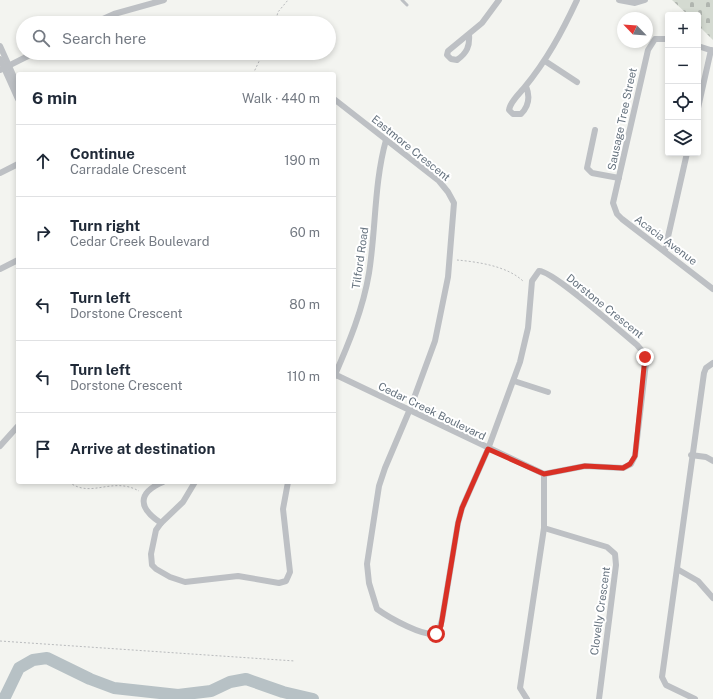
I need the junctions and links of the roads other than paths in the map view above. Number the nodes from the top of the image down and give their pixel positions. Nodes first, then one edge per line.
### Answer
1 (164, 0) edge
2 (402, 0) edge
3 (499, 0) edge
4 (577, 0) edge
5 (619, 0) edge
6 (645, 0) edge
7 (407, 5) dead end
8 (110, 16) edge
9 (469, 34) dead end
10 (665, 39) edge
11 (0, 46) edge
12 (701, 47) edge
13 (712, 51) edge
14 (0, 59) edge
15 (19, 60) edge
16 (545, 61) junction
17 (4, 67) edge
18 (577, 82) dead end
19 (16, 83) edge
20 (526, 86) dead end
21 (16, 94) edge
22 (701, 96) edge
23 (336, 101) edge
24 (595, 130) dead end
25 (386, 140) junction
26 (686, 156) edge
27 (16, 165) edge
28 (0, 173) edge
29 (619, 178) junction
30 (613, 203) joint
31 (665, 250) junction
32 (16, 261) edge
33 (0, 269) edge
34 (713, 289) edge
35 (713, 363) edge
36 (336, 370) edge
37 (336, 376) edge
38 (514, 381) junction
39 (548, 392) dead end
40 (410, 410) junction
41 (16, 428) edge
42 (0, 446) edge
43 (488, 449) junction
44 (691, 455) junction
45 (713, 461) edge
46 (544, 474) junction
47 (159, 484) edge
48 (193, 484) edge
49 (288, 484) edge
50 (161, 523) junction
51 (544, 528) junction
52 (678, 569) junction
53 (713, 598) edge
54 (527, 699) edge
55 (599, 699) edge
56 (695, 699) edge

1 - 8 street
2 - 7 lane
3 - 9 street
4 - 16 street
5 - 6 street
10 - 29 street, Sausage Tree Street
11 - 17 street
12 - 13 street
13 - 22 street
14 - 17 street
15 - 17 street
16 - 18 street
16 - 20 street
17 - 19 street
17 - 21 street
23 - 25 street, Eastmore Crescent
24 - 29 street
25 - 36 street, Tilford Road
25 - 40 street, Eastmore Crescent
26 - 31 street
27 - 28 street
29 - 30 street, Sausage Tree Street
30 - 31 street, Acacia Avenue
31 - 34 street, Acacia Avenue
32 - 33 street
35 - 44 street
37 - 40 street, Cedar Creek Boulevard
38 - 39 street
38 - 43 street, Dorstone Crescent
38 - 46 street, Dorstone Crescent
40 - 43 street, Cedar Creek Boulevard
40 - 43 street, Eastmore Crescent
41 - 42 street
43 - 46 street, Cedar Creek Boulevard
44 - 45 street
44 - 52 street
46 - 51 street
47 - 50 street
48 - 50 street
49 - 50 street
51 - 54 street
51 - 55 street, Clovelly Crescent
52 - 53 street
52 - 56 street

